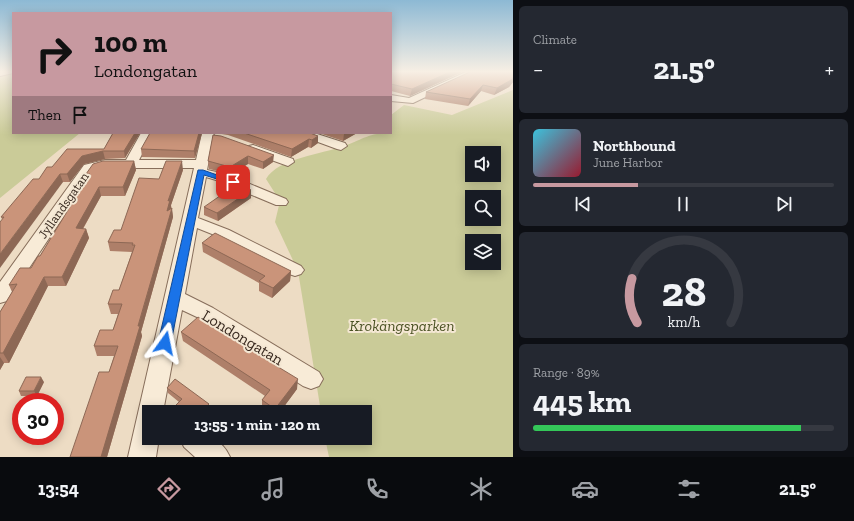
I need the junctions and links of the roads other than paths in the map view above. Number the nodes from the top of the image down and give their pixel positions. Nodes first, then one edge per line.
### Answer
1 (426, 92) edge
2 (392, 98) edge
3 (146, 134) edge
4 (306, 134) edge
5 (211, 135) edge
6 (239, 144) edge
7 (341, 146) dead end
8 (288, 162) dead end
9 (131, 163) junction
10 (201, 168) junction
11 (281, 202) dead end
12 (190, 220) junction
13 (295, 270) dead end
14 (0, 296) edge
15 (174, 297) junction
16 (311, 379) dead end
17 (152, 405) edge
18 (144, 445) edge
19 (201, 445) edge
20 (142, 457) edge
21 (216, 457) edge

1 - 2 street
3 - 9 street
4 - 7 street
5 - 10 street
6 - 8 street
9 - 10 street, Jyllandsgatan
9 - 14 street, Jyllandsgatan
10 - 11 street
10 - 12 street
12 - 13 street
12 - 15 street
15 - 16 street, Londongatan
15 - 17 street
18 - 20 street
19 - 21 street

